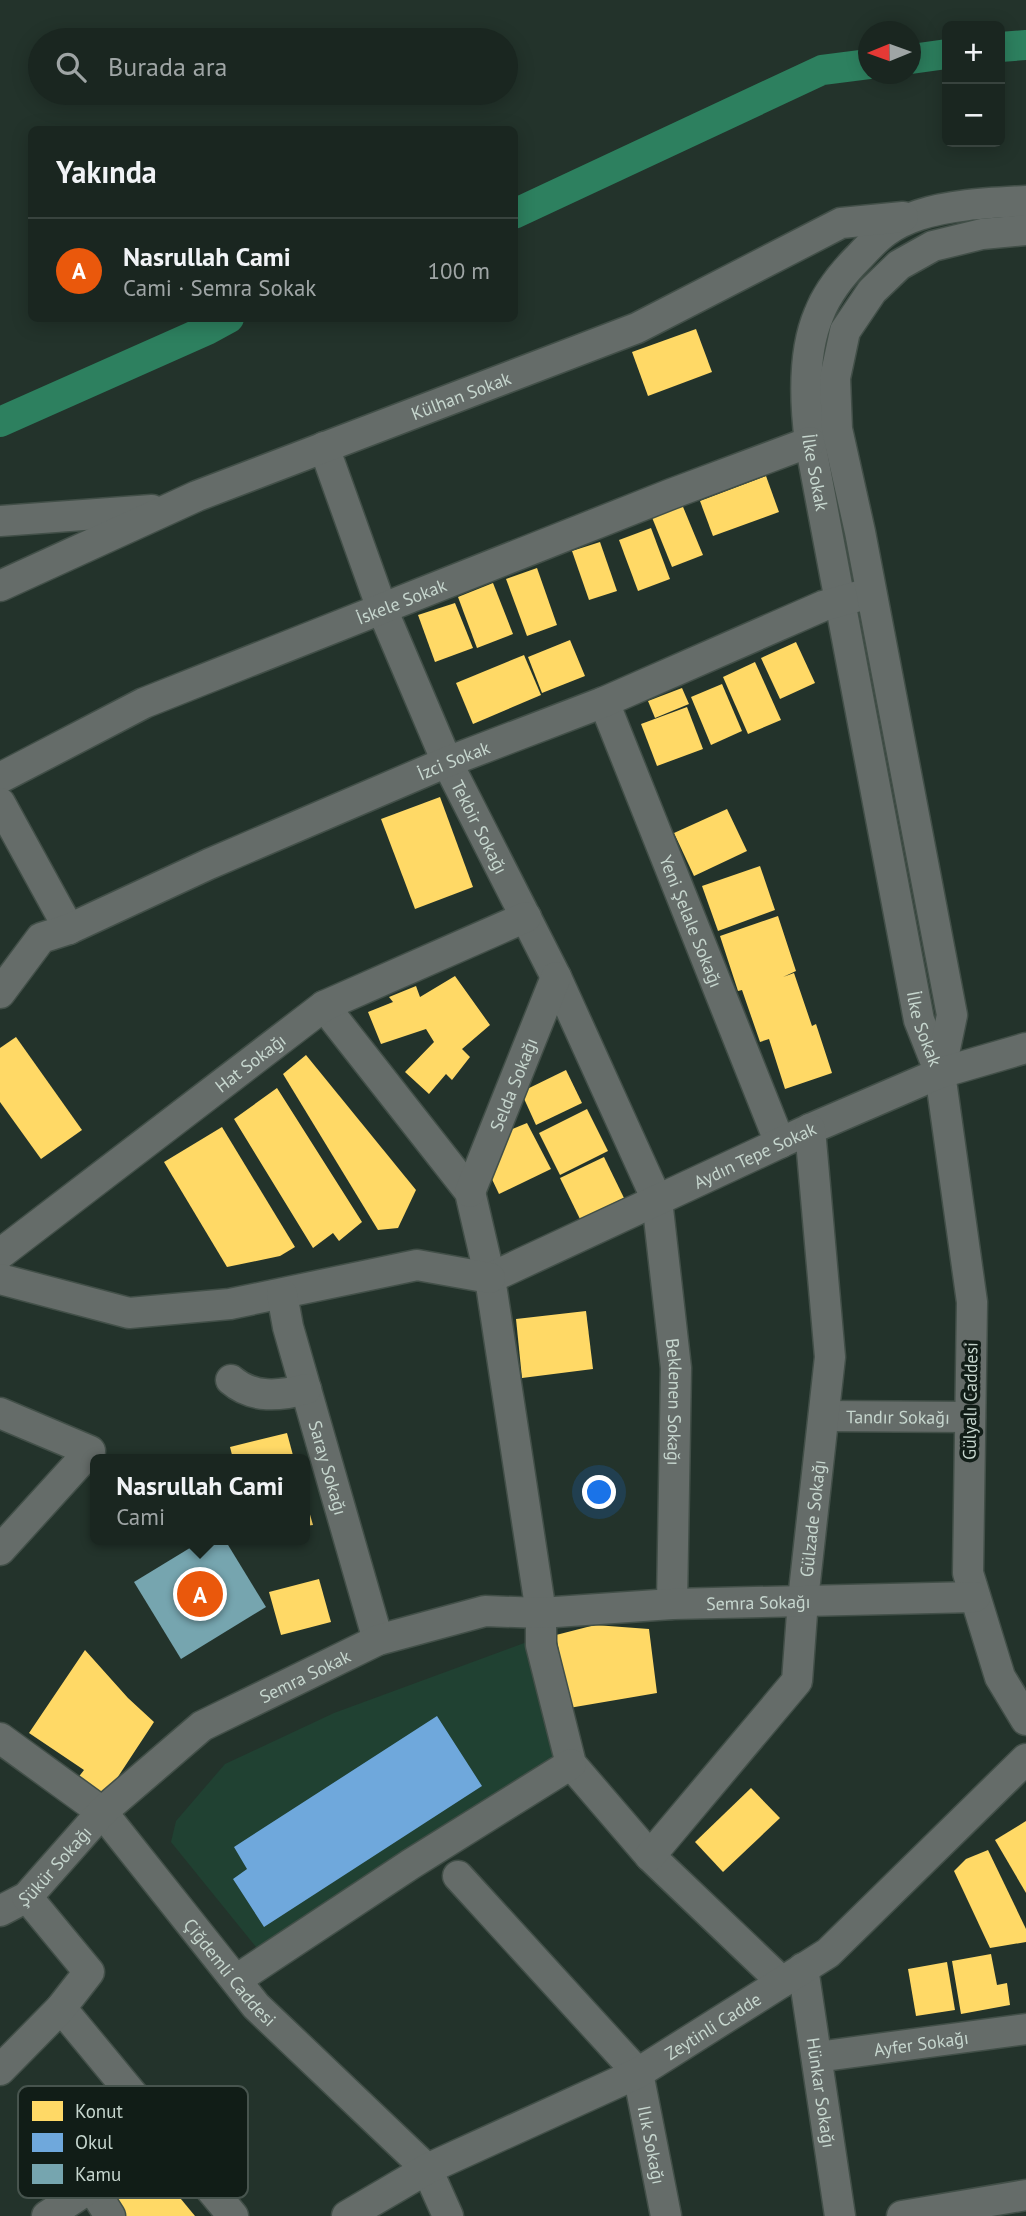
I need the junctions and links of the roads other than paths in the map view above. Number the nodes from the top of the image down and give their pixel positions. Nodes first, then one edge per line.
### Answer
1 (1026, 201) edge
2 (920, 215) junction
3 (1026, 230) edge
4 (810, 442) junction
5 (324, 447) junction
6 (170, 509) junction
7 (0, 521) edge
8 (0, 586) edge
9 (872, 593) junction
10 (840, 601) junction
11 (382, 609) junction
12 (604, 702) junction
13 (447, 762) junction
14 (0, 778) edge
15 (0, 803) edge
16 (526, 917) junction
17 (69, 929) junction
18 (556, 977) junction
19 (0, 993) edge
20 (324, 1006) junction
21 (1026, 1048) edge
22 (940, 1073) junction
23 (810, 1129) junction
24 (780, 1143) junction
25 (470, 1192) junction
26 (657, 1200) junction
27 (0, 1254) edge
28 (490, 1278) junction
29 (0, 1279) edge
30 (282, 1294) junction
31 (231, 1380) dead end
32 (306, 1389) junction
33 (0, 1413) edge
34 (824, 1416) junction
35 (970, 1417) junction
36 (0, 1550) edge
37 (975, 1597) junction
38 (803, 1600) junction
39 (672, 1604) junction
40 (541, 1613) junction
41 (379, 1640) junction
42 (1026, 1720) edge
43 (0, 1738) edge
44 (1026, 1759) edge
45 (571, 1765) junction
46 (102, 1812) junction
47 (650, 1856) junction
48 (458, 1876) dead end
49 (27, 1897) junction
50 (0, 1911) edge
51 (793, 1975) junction
52 (236, 1980) junction
53 (61, 2008) junction
54 (1026, 2028) edge
55 (817, 2057) junction
56 (0, 2070) edge
57 (638, 2073) junction
58 (125, 2086) edge
59 (427, 2169) junction
60 (1026, 2195) edge
61 (73, 2198) edge
62 (99, 2198) edge
63 (218, 2198) edge
64 (47, 2216) edge
65 (110, 2216) edge
66 (233, 2216) edge
67 (347, 2216) edge
68 (448, 2216) edge
69 (666, 2216) edge
70 (840, 2216) edge
71 (902, 2216) edge

1 - 2 street, İlke Sokak
2 - 4 street, İlke Sokak
2 - 5 street, Külhan Sokak
3 - 9 street, İlke Sokak
4 - 10 street, İlke Sokak
4 - 11 street, İskele Sokak
5 - 6 street, Külhan Sokak
5 - 11 street, Tekbir Sokağı
6 - 7 street
6 - 8 street, Külhan Sokak
9 - 10 street, İzci Sokak
9 - 22 street, İlke Sokak
10 - 12 street, İzci Sokak
10 - 22 street, İlke Sokak
11 - 13 street, Tekbir Sokağı
11 - 14 street, İskele Sokak
12 - 13 street, İzci Sokak
12 - 24 street, Yeni Şelale Sokağı
13 - 16 street, Tekbir Sokağı
13 - 17 street, İzci Sokak
15 - 17 street
16 - 18 street, Tekbir Sokağı
16 - 20 street, Hat Sokağı
17 - 19 street, İzci Sokak
18 - 25 street, Selda Sokağı
18 - 26 street, Tekbir Sokağı
20 - 25 street
20 - 27 street, Hat Sokağı
21 - 22 street, Aydın Tepe Sokak
22 - 23 street, Aydın Tepe Sokak
22 - 35 street, Gülyalı Caddesi
23 - 24 street, Aydın Tepe Sokak
23 - 34 street, Gülzade Sokağı
24 - 26 street, Aydın Tepe Sokak
25 - 28 street
26 - 28 street, Aydın Tepe Sokak
26 - 39 street, Beklenen Sokağı
28 - 30 street
28 - 40 street
29 - 30 street
30 - 32 street, Saray Sokağı
31 - 32 street
32 - 41 street, Saray Sokağı
33 - 36 street
34 - 35 street, Tandır Sokağı
34 - 38 street, Gülzade Sokağı
35 - 37 street, Gülyalı Caddesi
37 - 38 street, Semra Sokağı
37 - 42 street, Gülyalı Caddesi
38 - 39 street, Semra Sokağı
38 - 47 street, Gülzade Sokağı
39 - 40 street, Semra Sokağı
40 - 41 street, Semra Sokak
40 - 45 street
41 - 46 street, Semra Sokak
43 - 46 street, Çiğdemli Caddesi
44 - 51 street, Zeytinli Cadde
45 - 47 street
45 - 52 street
46 - 49 street, Şükür Sokağı
46 - 52 street, Çiğdemli Caddesi
47 - 51 street
48 - 57 street
49 - 50 street, Şükür Sokağı
49 - 53 street
51 - 55 street, Hünkar Sokağı
51 - 57 street, Zeytinli Cadde
52 - 59 street, Çiğdemli Caddesi
53 - 56 street
53 - 58 street
54 - 55 street, Ayfer Sokağı
55 - 70 street, Hünkar Sokağı
57 - 59 street, Zeytinli Cadde
57 - 69 street, Ilık Sokağı
59 - 67 street, Zeytinli Cadde
59 - 68 street, Çiğdemli Caddesi
60 - 71 street
61 - 64 street
62 - 65 street
63 - 66 street

